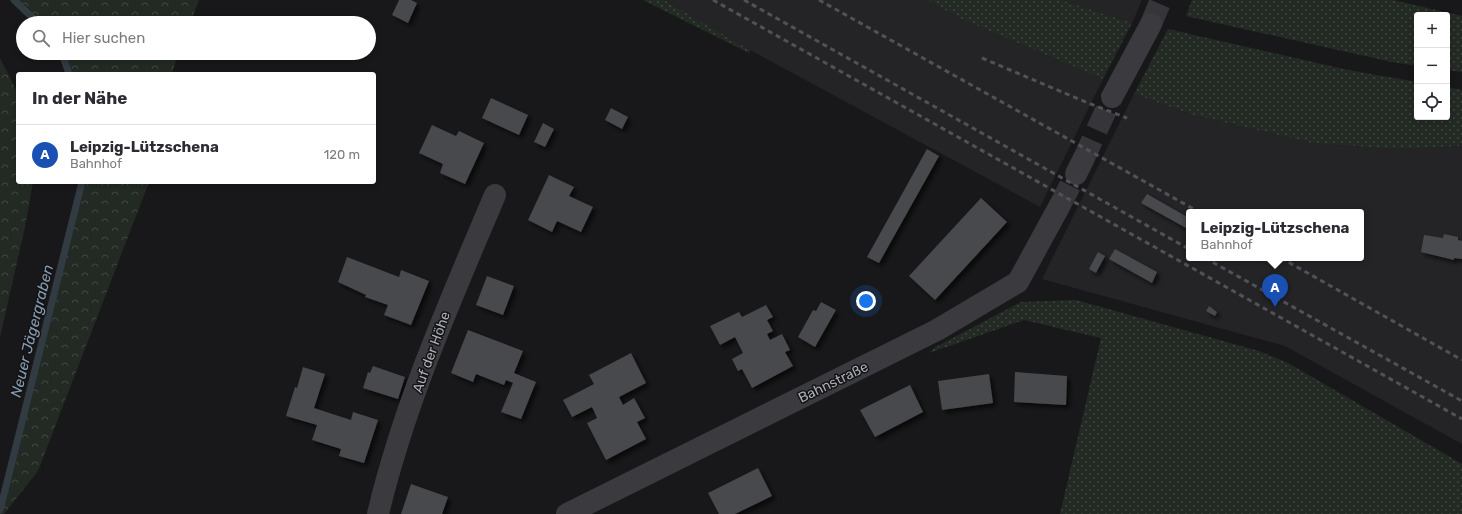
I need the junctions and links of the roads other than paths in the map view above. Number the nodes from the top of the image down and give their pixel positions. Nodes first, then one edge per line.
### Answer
1 (1151, 24) tunnel mouth
2 (1112, 98) tunnel mouth
3 (495, 195) dead end
4 (1060, 206) tunnel mouth
5 (378, 514) edge
6 (567, 514) edge

1 - 2 street
3 - 5 street, Auf der Höhe
4 - 6 street, Bahnstraße

